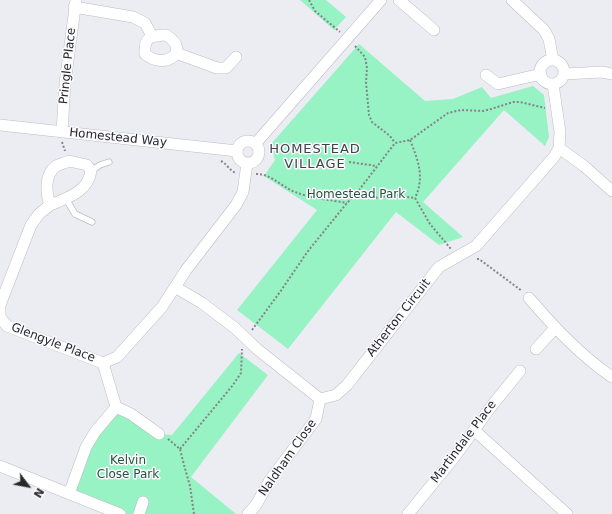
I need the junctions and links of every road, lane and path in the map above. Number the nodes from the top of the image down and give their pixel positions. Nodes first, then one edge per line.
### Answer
1 (309, 0) edge
2 (381, 0) edge
3 (399, 0) edge
4 (512, 0) edge
5 (75, 3) edge
6 (434, 30) dead end
7 (152, 36) junction
8 (348, 38) junction
9 (176, 53) junction
10 (236, 57) dead end
11 (553, 60) junction
12 (541, 74) junction
13 (564, 74) junction
14 (612, 74) edge
15 (486, 75) dead end
16 (553, 84) junction
17 (557, 108) junction
18 (0, 125) edge
19 (59, 137) junction
20 (410, 140) junction
21 (69, 143) dead end
22 (256, 143) junction
23 (395, 143) junction
24 (559, 148) junction
25 (237, 151) junction
26 (218, 160) dead end
27 (109, 162) dead end
28 (348, 162) dead end
29 (247, 164) junction
30 (378, 166) junction
31 (91, 171) junction
32 (245, 175) junction
33 (612, 191) edge
34 (356, 194) junction
35 (415, 198) junction
36 (66, 199) junction
37 (347, 203) junction
38 (50, 205) junction
39 (92, 222) dead end
40 (459, 256) junction
41 (175, 287) junction
42 (529, 298) joint
43 (0, 317) edge
44 (555, 328) junction
45 (245, 338) junction
46 (536, 349) dead end
47 (103, 363) junction
48 (520, 371) dead end
49 (612, 376) edge
50 (320, 399) junction
51 (116, 407) junction
52 (474, 430) junction
53 (159, 434) joint
54 (180, 448) junction
55 (0, 466) edge
56 (69, 494) junction
57 (143, 502) dead end
58 (120, 514) edge
59 (139, 514) edge
60 (194, 514) edge
61 (248, 514) edge
62 (408, 514) edge
63 (567, 514) edge

1 - 8 path
2 - 8 street
3 - 6 street
4 - 11 street
5 - 7 street
5 - 19 street, Pringle Place
7 - 9 street
7 - 9 street
8 - 22 street
8 - 23 path
9 - 10 street
11 - 12 street
11 - 13 street
12 - 15 street
12 - 16 street
13 - 14 street
13 - 16 street
16 - 17 street
17 - 20 path
17 - 24 street
18 - 19 street, Homestead Way
19 - 21 path
19 - 25 street, Homestead Way
20 - 23 path
20 - 35 path
22 - 25 street
22 - 29 street
23 - 30 path
24 - 33 street
24 - 40 street, Atherton Circuit
25 - 29 street
26 - 32 path
27 - 31 lane
28 - 30 path
29 - 32 street, Glengyle Place
30 - 34 path
31 - 36 street, Glengyle Place
31 - 38 street
32 - 37 path
32 - 41 street, Glengyle Place
34 - 35 path
34 - 37 path
35 - 40 path
36 - 38 street, Glengyle Place
36 - 39 lane
37 - 45 path
38 - 43 street, Glengyle Place
40 - 42 path
40 - 50 street, Atherton Circuit
41 - 45 street
41 - 47 street, Glengyle Place
42 - 44 street
43 - 47 street, Glengyle Place
44 - 46 street
44 - 49 street
45 - 50 street
45 - 54 path
47 - 51 street
48 - 52 street, Martindale Place
50 - 61 street, Naldham Close
51 - 53 street
51 - 56 street
52 - 62 street, Martindale Place
52 - 63 street
53 - 54 path
54 - 60 path
55 - 56 street
56 - 58 street
57 - 59 street

